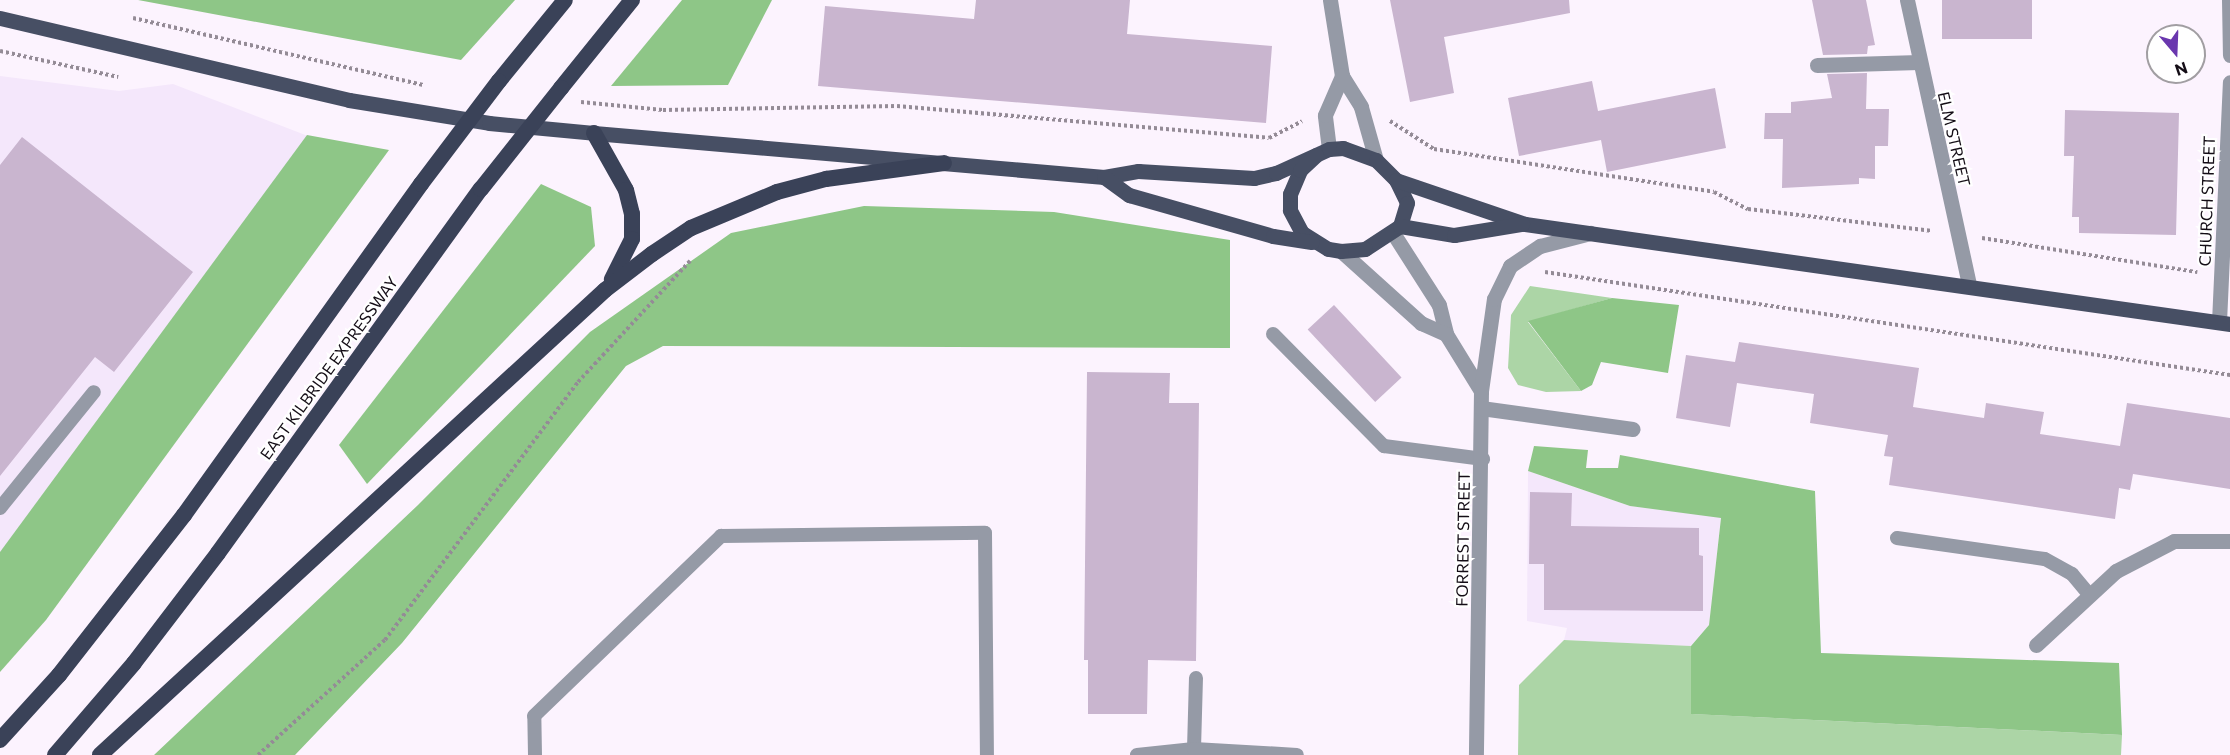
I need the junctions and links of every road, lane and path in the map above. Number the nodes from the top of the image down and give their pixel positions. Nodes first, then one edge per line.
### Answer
1 (565, 0) edge
2 (632, 0) edge
3 (1330, 0) edge
4 (1907, 0) edge
5 (2229, 0) edge
6 (0, 18) edge
7 (133, 18) dead end
8 (0, 51) edge
9 (2230, 55) edge
10 (1919, 62) junction
11 (1817, 65) dead end
12 (1342, 76) junction
13 (118, 77) dead end
14 (2230, 82) edge
15 (434, 87) dead end
16 (571, 101) dead end
17 (1311, 118) dead end
18 (1385, 118) dead end
19 (594, 133) junction
20 (1322, 152) junction
21 (1376, 160) junction
22 (944, 164) junction
23 (1104, 177) junction
24 (1396, 180) junction
25 (1525, 224) junction
26 (1397, 230) junction
27 (1593, 232) junction
28 (1958, 234) junction
29 (1315, 243) junction
30 (1341, 251) junction
31 (697, 254) dead end
32 (1510, 266) junction
33 (2222, 275) junction
34 (1970, 285) junction
35 (604, 290) junction
36 (2224, 323) edge
37 (1273, 334) dead end
38 (1446, 334) junction
39 (2230, 375) edge
40 (1481, 391) junction
41 (94, 392) dead end
42 (1482, 408) junction
43 (1633, 429) dead end
44 (1483, 459) junction
45 (0, 508) edge
46 (1896, 538) dead end
47 (2230, 541) edge
48 (2089, 594) junction
49 (2036, 645) dead end
50 (1196, 678) dead end
51 (0, 740) edge
52 (1194, 749) junction
53 (55, 755) edge
54 (99, 755) edge
55 (258, 755) edge
56 (535, 755) edge
57 (987, 755) edge
58 (1137, 755) edge
59 (1297, 755) edge
60 (1476, 755) edge

1 - 51 highway, bridge
2 - 53 highway, EAST KILBRIDE EXPRESSWAY, bridge
3 - 12 street
4 - 10 street, ELM STREET
5 - 9 street
6 - 19 main road
7 - 15 path
8 - 13 path
10 - 11 street
10 - 28 street, ELM STREET
12 - 20 street
12 - 21 street
14 - 33 street, CHURCH STREET
16 - 17 path
18 - 28 path
19 - 22 main road
19 - 35 highway
20 - 21 main road
20 - 23 main road
20 - 29 main road
21 - 24 main road
22 - 23 main road
22 - 35 highway
23 - 29 main road
24 - 25 main road
24 - 26 main road
25 - 26 main road
25 - 27 main road
26 - 30 main road
26 - 38 street, FORREST STREET
27 - 32 street
27 - 34 main road
28 - 33 path
28 - 34 street, ELM STREET
29 - 30 main road
30 - 38 street
31 - 55 path
32 - 39 path
32 - 40 street
33 - 36 street, CHURCH STREET
34 - 36 main road
35 - 54 highway
37 - 44 lane
38 - 40 street, FORREST STREET
40 - 42 street, FORREST STREET
41 - 45 lane
42 - 43 street
42 - 44 street, FORREST STREET
44 - 60 street, FORREST STREET
46 - 48 lane
47 - 48 street
48 - 49 street
50 - 52 lane
52 - 58 lane
52 - 59 lane
56 - 57 lane

